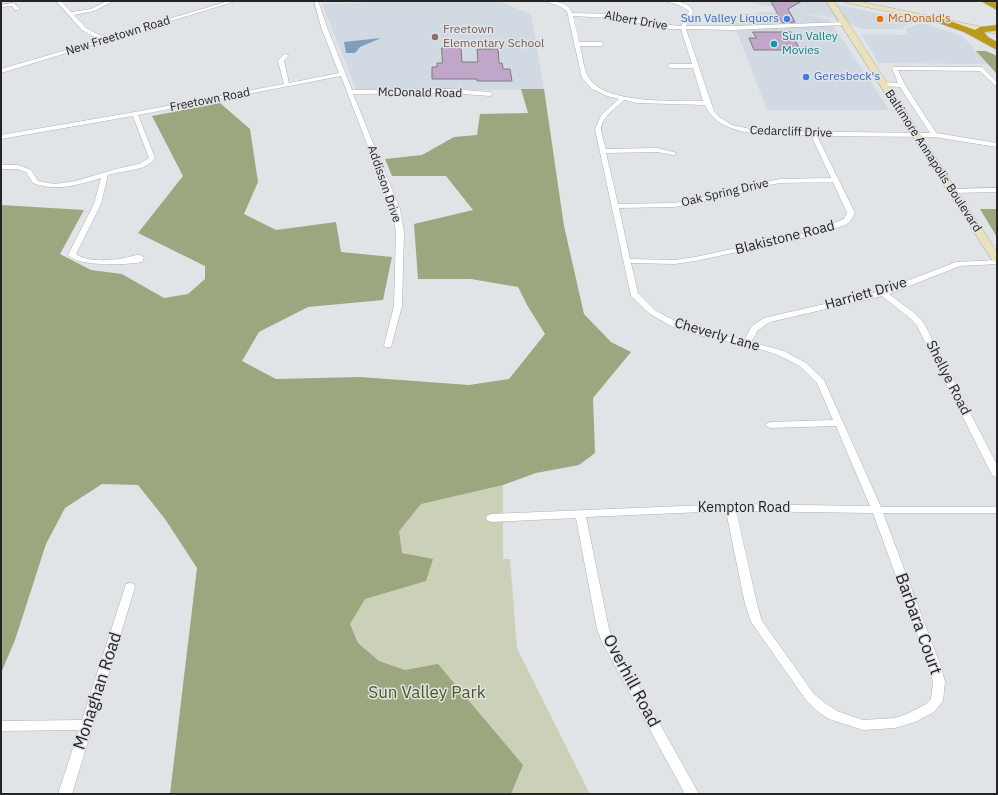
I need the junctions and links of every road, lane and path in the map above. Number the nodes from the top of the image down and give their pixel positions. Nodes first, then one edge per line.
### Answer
1 (58, 1) edge
2 (111, 1) edge
3 (212, 1) edge
4 (234, 1) edge
5 (316, 1) edge
6 (546, 1) edge
7 (667, 1) edge
8 (821, 1) edge
9 (830, 1) edge
10 (862, 1) edge
11 (986, 1) edge
12 (1, 6) edge
13 (218, 6) junction
14 (997, 7) edge
15 (835, 8) junction
16 (1, 12) edge
17 (844, 12) edge
18 (70, 14) junction
19 (571, 14) junction
20 (936, 19) joint
21 (683, 28) junction
22 (997, 28) edge
23 (997, 32) edge
24 (983, 33) junction
25 (105, 40) junction
26 (576, 44) junction
27 (601, 44) dead end
28 (997, 47) edge
29 (286, 54) dead end
30 (670, 66) dead end
31 (695, 66) junction
32 (1, 71) edge
33 (343, 74) junction
34 (883, 84) junction
35 (902, 84) junction
36 (287, 85) junction
37 (997, 85) edge
38 (349, 92) junction
39 (490, 94) dead end
40 (623, 98) junction
41 (707, 103) junction
42 (135, 114) junction
43 (813, 134) junction
44 (916, 135) junction
45 (934, 135) junction
46 (1, 137) edge
47 (997, 145) edge
48 (603, 151) junction
49 (674, 153) dead end
50 (1, 167) edge
51 (105, 175) junction
52 (834, 180) junction
53 (997, 190) edge
54 (952, 191) junction
55 (616, 206) junction
56 (127, 260) dead end
57 (627, 261) junction
58 (997, 261) edge
59 (883, 292) junction
60 (746, 344) junction
61 (388, 345) dead end
62 (838, 424) junction
63 (770, 425) dead end
64 (997, 475) edge
65 (730, 507) junction
66 (877, 510) junction
67 (997, 510) edge
68 (580, 514) junction
69 (491, 518) dead end
70 (130, 587) dead end
71 (87, 725) junction
72 (1, 726) edge
73 (65, 794) edge
74 (692, 794) edge

1 - 18 street
2 - 18 street
3 - 13 street
4 - 13 street, New Freetown Road
5 - 33 street
6 - 19 street
7 - 21 street
8 - 15 main road
9 - 15 main road, Baltimore Annapolis Boulevard
10 - 22 main road
11 - 14 highway
12 - 16 street
13 - 25 street, New Freetown Road
15 - 17 main road, Baltimore Annapolis Boulevard
17 - 20 main road
17 - 21 street, Albert Drive
17 - 34 main road, Baltimore Annapolis Boulevard
18 - 25 street
19 - 21 street, Albert Drive
19 - 26 street
20 - 24 highway
21 - 31 street, Cedarcliff Drive
22 - 24 highway
23 - 24 main road
24 - 28 highway
25 - 32 street, New Freetown Road
26 - 27 street
26 - 40 street
29 - 36 street
30 - 31 street
31 - 41 street, Cedarcliff Drive
33 - 36 street, Freetown Road
33 - 38 street, Addisson Drive
34 - 35 street
34 - 44 main road, Baltimore Annapolis Boulevard
35 - 37 street
35 - 45 street
36 - 42 street, Freetown Road
38 - 39 street, McDonald Road
38 - 61 street, Addisson Drive
40 - 41 street
40 - 48 street, Cheverly Lane
41 - 43 street, Cedarcliff Drive
42 - 46 street, Freetown Road
42 - 51 street
43 - 44 street, Cedarcliff Drive
43 - 52 street, Blakistone Road
44 - 45 street, Cedarcliff Drive
44 - 54 main road, Baltimore Annapolis Boulevard
45 - 47 street, Cedarcliff Drive
48 - 49 street
48 - 55 street, Cheverly Lane
50 - 51 street
51 - 56 street
52 - 55 street, Oak Spring Drive
52 - 57 street, Blakistone Road
53 - 54 street
54 - 58 main road, Baltimore Annapolis Boulevard
55 - 57 street, Cheverly Lane
57 - 60 street, Cheverly Lane
58 - 59 street, Harriett Drive
59 - 60 street, Harriett Drive
59 - 64 street, Shellye Road
60 - 62 street, Cheverly Lane
62 - 63 street
62 - 66 street, Cheverly Lane
65 - 66 street, Kempton Road
65 - 66 street, Barbara Court
65 - 68 street, Kempton Road
66 - 67 street, Kempton Road
68 - 69 street, Kempton Road
68 - 74 street, Overhill Road
70 - 71 street, Monaghan Road
71 - 72 street
71 - 73 street, Monaghan Road

